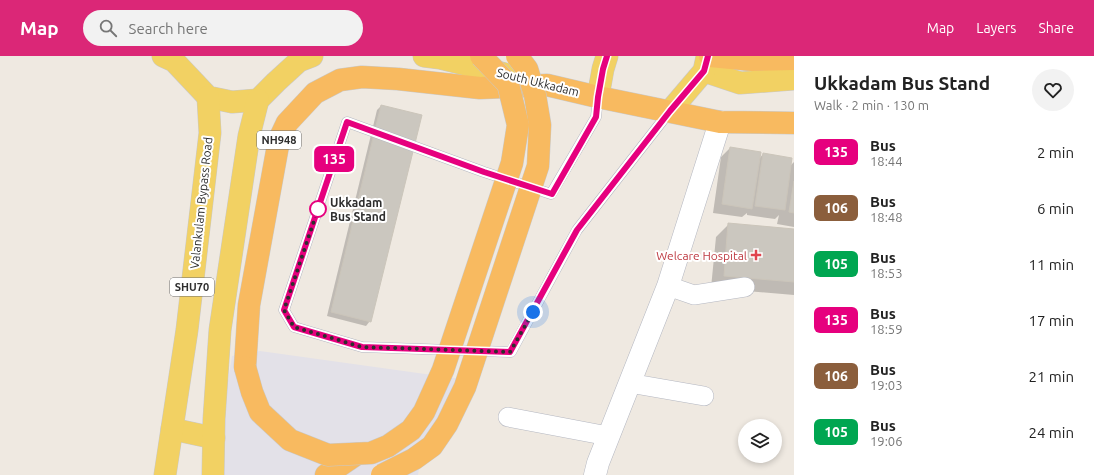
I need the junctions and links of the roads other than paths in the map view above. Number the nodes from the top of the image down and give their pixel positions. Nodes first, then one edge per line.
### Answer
1 (163, 56) edge
2 (312, 56) edge
3 (424, 56) edge
4 (480, 56) edge
5 (517, 56) edge
6 (607, 56) edge
7 (794, 59) edge
8 (707, 61) edge
9 (794, 79) edge
10 (547, 85) junction
11 (598, 97) junction
12 (208, 98) junction
13 (258, 100) junction
14 (670, 111) junction
15 (720, 122) junction
16 (794, 123) edge
17 (668, 286) junction
18 (745, 287) dead end
19 (629, 383) junction
20 (704, 396) dead end
21 (508, 417) dead end
22 (172, 429) junction
23 (608, 436) junction
24 (214, 438) junction
25 (357, 454) junction
26 (165, 475) edge
27 (213, 475) edge
28 (326, 475) edge
29 (382, 475) edge
30 (595, 475) edge

1 - 12 main road
2 - 13 main road
3 - 10 main road, South Ukkadam
4 - 25 highway, NH948, bridge
5 - 29 highway, bridge
6 - 11 main road
7 - 8 highway
8 - 9 main road
8 - 14 main road
10 - 11 highway, South Ukkadam / NH948
10 - 25 highway, NH948, bridge
11 - 14 highway, South Ukkadam / NH948
11 - 14 lane
12 - 13 main road
12 - 22 main road, Valankulam Bypass Road / SHU70
13 - 24 main road, SHU70
14 - 15 highway, South Ukkadam / NH948
15 - 16 highway, South Ukkadam / NH948
15 - 17 street
17 - 18 street
17 - 19 street
19 - 20 street
19 - 23 street
21 - 23 street
22 - 24 main road
22 - 26 main road, Valankulam Bypass Road / SHU70
23 - 30 street
24 - 27 main road, SHU70
25 - 28 highway

